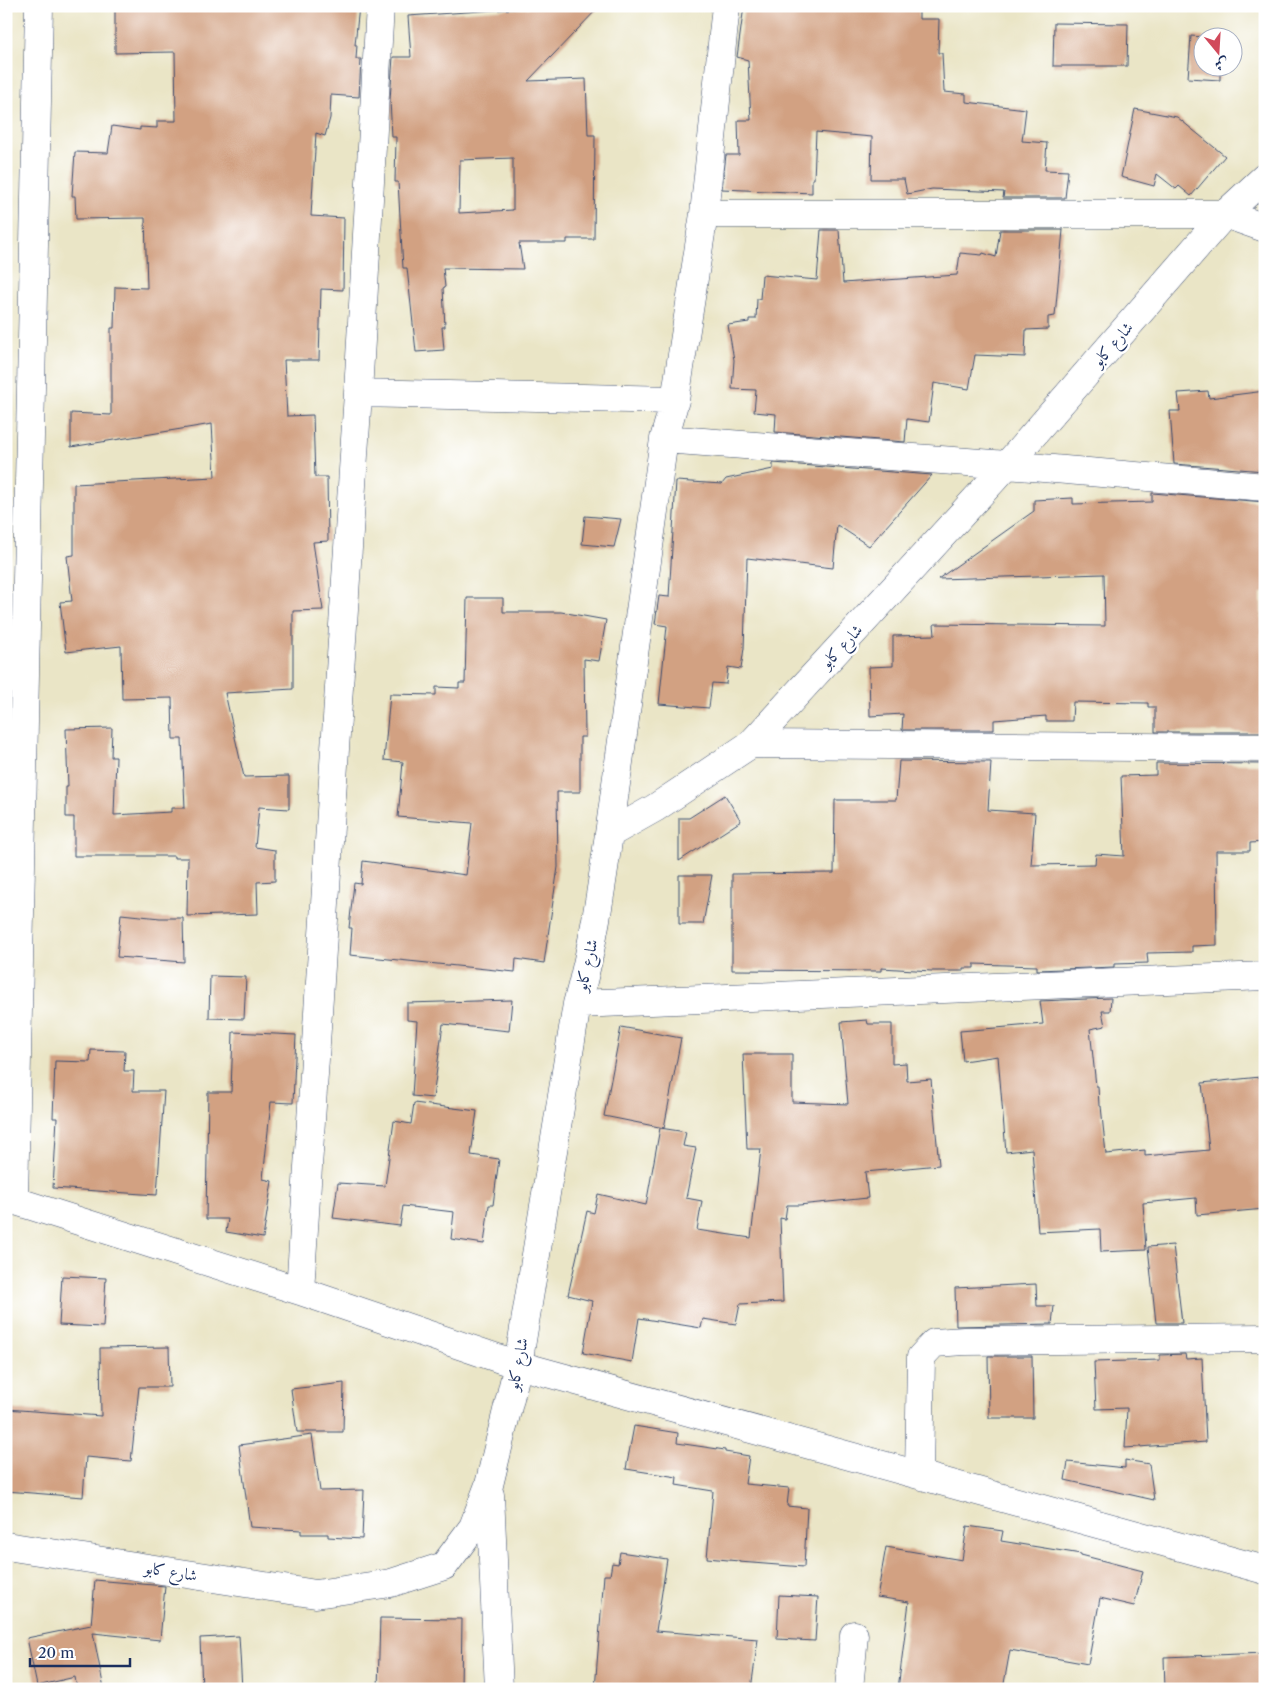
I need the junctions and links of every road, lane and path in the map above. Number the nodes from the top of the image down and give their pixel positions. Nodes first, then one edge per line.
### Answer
1 (39, 6) edge
2 (380, 6) edge
3 (726, 6) edge
4 (1265, 177) edge
5 (704, 214) junction
6 (1225, 214) junction
7 (1265, 228) edge
8 (358, 393) junction
9 (675, 400) junction
10 (664, 439) junction
11 (1007, 465) junction
12 (1265, 487) edge
13 (751, 744) junction
14 (1265, 748) edge
15 (609, 834) junction
16 (1265, 976) edge
17 (576, 1004) junction
18 (10, 1199) edge
19 (300, 1291) junction
20 (1265, 1338) edge
21 (518, 1365) junction
22 (919, 1475) junction
23 (489, 1486) junction
24 (6, 1546) edge
25 (1265, 1570) edge
26 (854, 1635) dead end
27 (499, 1689) edge
28 (849, 1689) edge

1 - 18 street
2 - 8 street
3 - 5 street
4 - 6 street, شارع كابو
5 - 6 street
5 - 9 street
6 - 7 street
6 - 11 street, شارع كابو
8 - 9 street
8 - 19 street
9 - 10 street
10 - 11 street
10 - 15 street
11 - 12 street
11 - 13 street, شارع كابو
13 - 14 street
13 - 15 street, شارع كابو
15 - 17 street, شارع كابو
16 - 17 street
17 - 21 street, شارع كابو
18 - 19 street
19 - 21 street
20 - 22 street
21 - 22 street
21 - 23 street, شارع كابو
22 - 25 street
23 - 24 street, شارع كابو
23 - 27 street
26 - 28 street

